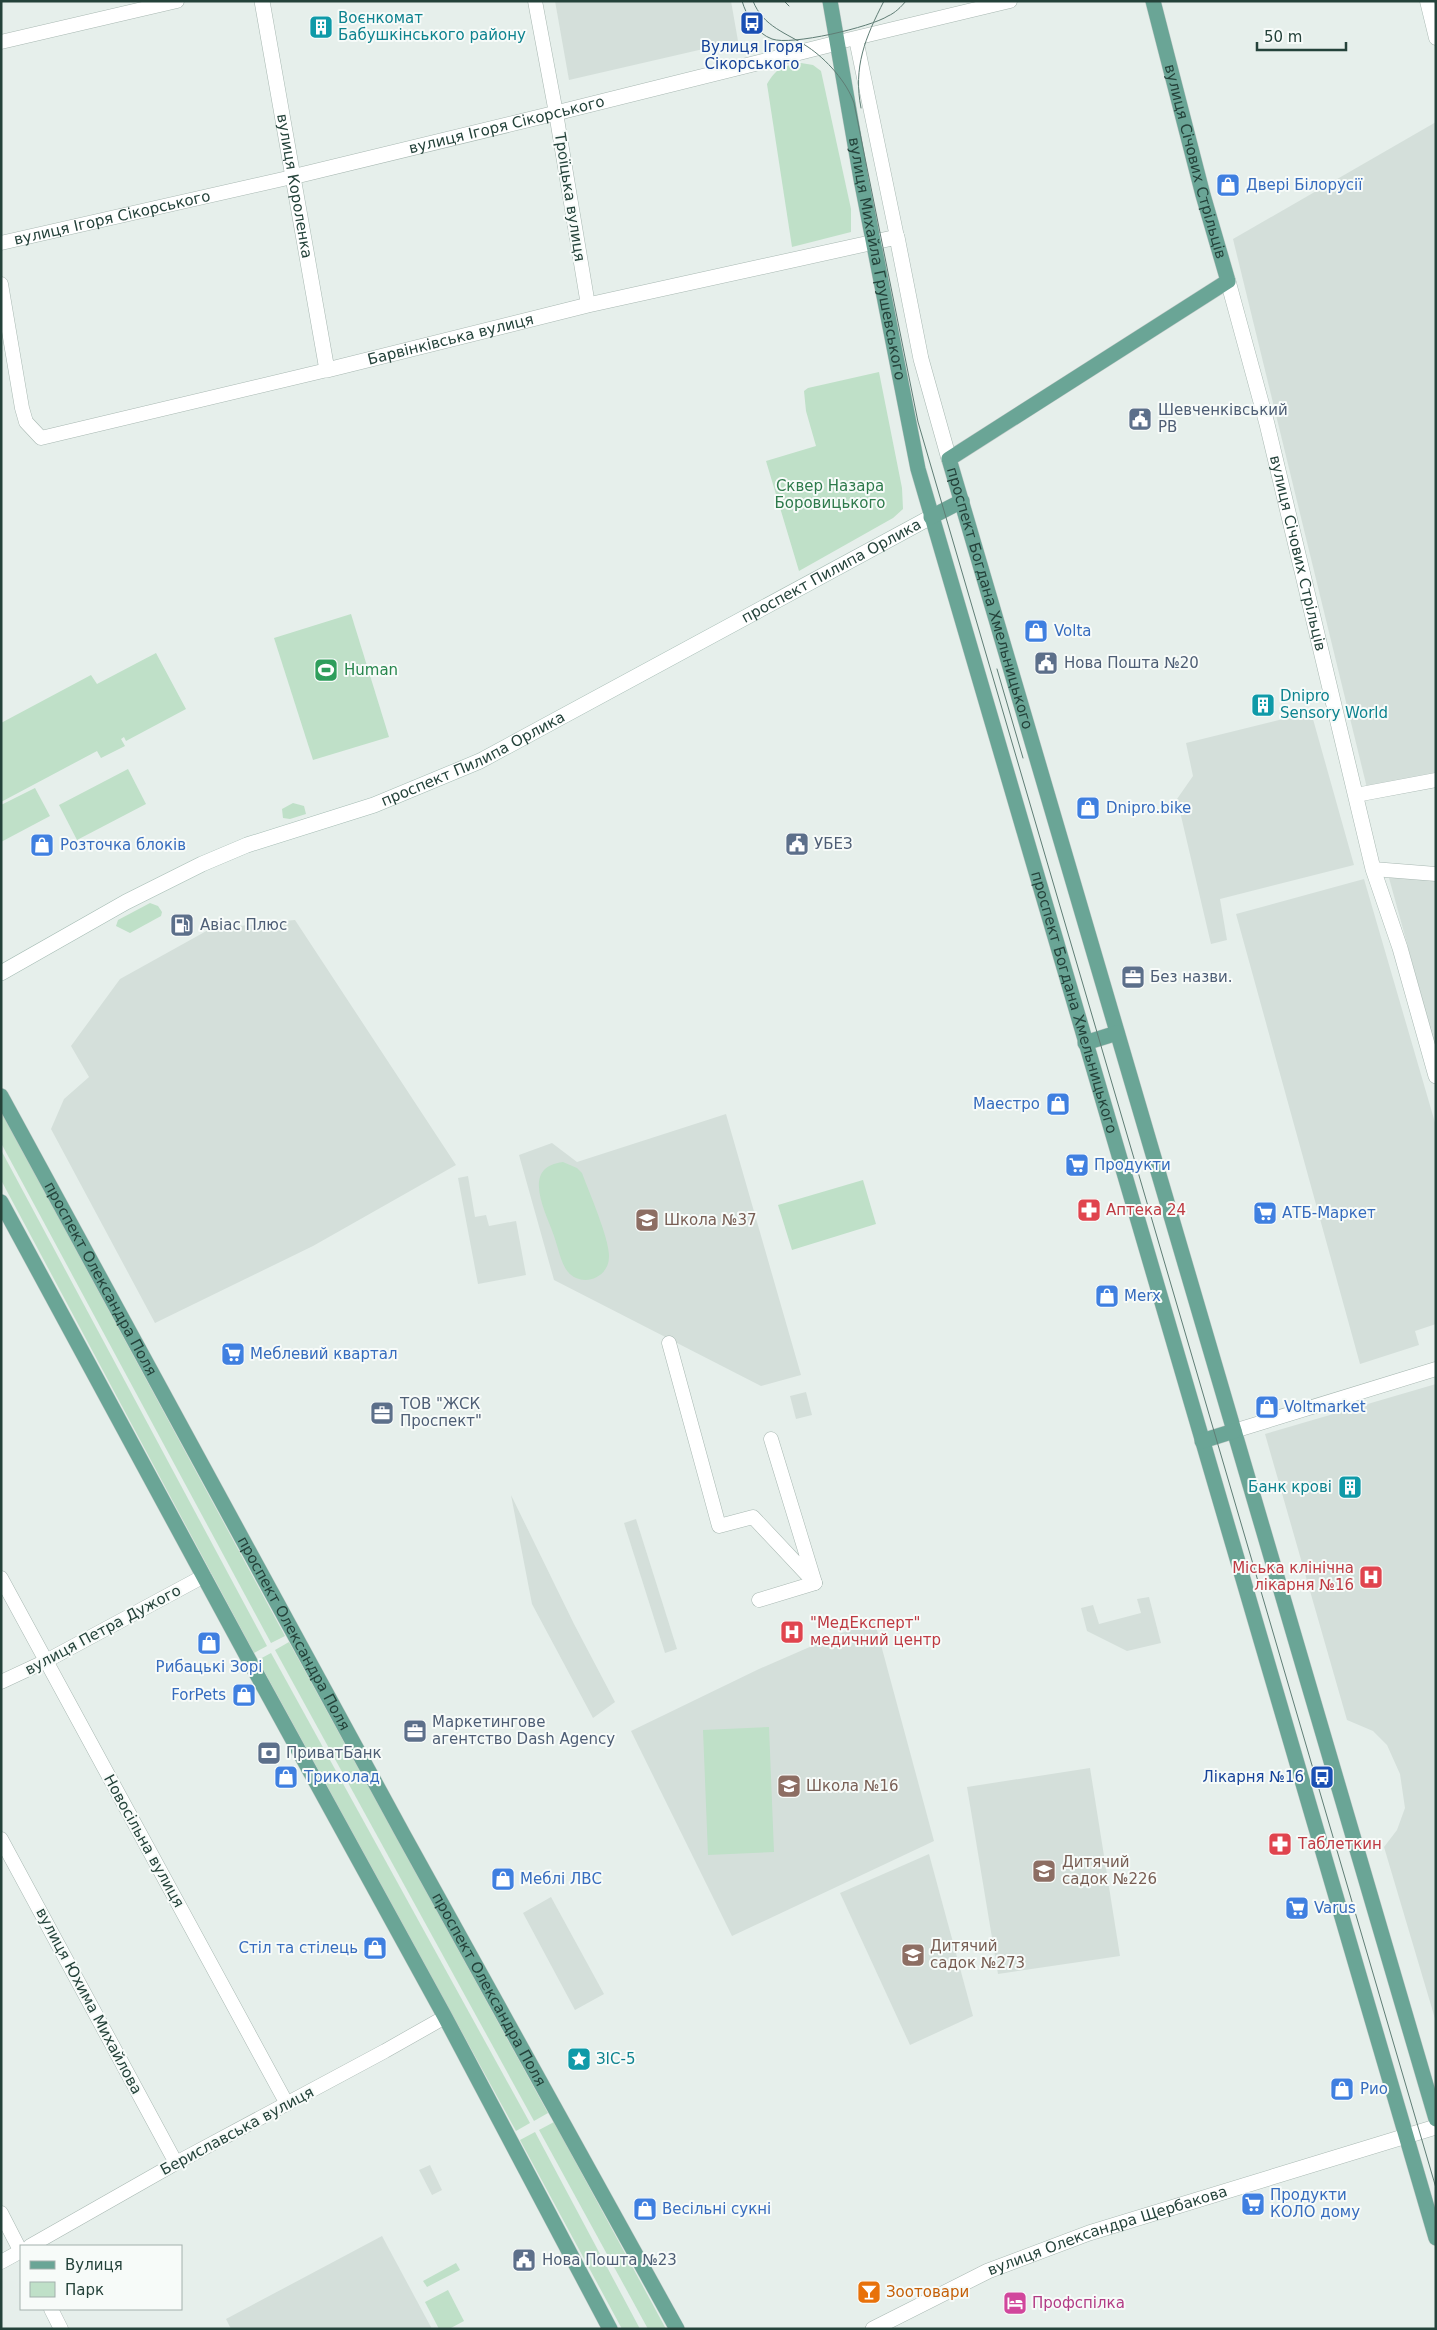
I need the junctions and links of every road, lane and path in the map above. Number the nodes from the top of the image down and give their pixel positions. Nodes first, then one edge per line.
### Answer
1 (176, 1) edge
2 (262, 1) edge
3 (535, 1) edge
4 (830, 1) edge
5 (1008, 1) edge
6 (1153, 1) edge
7 (1427, 1) edge
8 (1436, 38) edge
9 (856, 39) junction
10 (1, 42) edge
11 (837, 42) junction
12 (556, 114) junction
13 (292, 177) junction
14 (896, 237) junction
15 (1, 242) edge
16 (873, 242) junction
17 (1228, 281) junction
18 (1, 284) edge
19 (588, 305) junction
20 (327, 370) junction
21 (950, 459) junction
22 (962, 501) junction
23 (931, 516) junction
24 (1436, 780) edge
25 (1356, 796) junction
26 (1373, 869) junction
27 (1436, 874) edge
28 (1, 973) edge
29 (1117, 1033) junction
30 (1085, 1043) junction
31 (1436, 1076) edge
32 (1, 1096) edge
33 (1, 1202) edge
34 (669, 1343) dead end
35 (1436, 1369) edge
36 (1234, 1431) junction
37 (771, 1439) dead end
38 (1202, 1441) junction
39 (204, 1576) junction
40 (1, 1578) edge
41 (815, 1583) junction
42 (760, 1600) dead end
43 (46, 1661) junction
44 (1, 1682) edge
45 (1, 1839) edge
46 (445, 2017) junction
47 (287, 2104) junction
48 (1436, 2119) edge
49 (1436, 2127) edge
50 (1406, 2137) junction
51 (176, 2163) junction
52 (1, 2213) edge
53 (1436, 2238) edge
54 (32, 2245) edge
55 (20, 2250) edge
56 (20, 2252) edge
57 (1, 2262) edge
58 (52, 2310) edge
59 (62, 2329) edge
60 (610, 2329) edge
61 (677, 2329) edge
62 (873, 2329) edge

1 - 10 street
2 - 13 street, вулиця Короленка
3 - 12 street, Троїцька вулиця
4 - 11 main road, вулиця Михайла Грушевського
5 - 9 street, вулиця Ігоря Сікорського
6 - 17 main road, вулиця Січових Стрільців
7 - 8 street
9 - 11 street, вулиця Ігоря Сікорського
9 - 14 street, вулиця Михайла Грушевського
11 - 12 street, вулиця Ігоря Сікорського
11 - 16 main road, вулиця Михайла Грушевського
12 - 13 street, вулиця Ігоря Сікорського
12 - 19 street, Троїцька вулиця
13 - 15 street, вулиця Ігоря Сікорського
13 - 20 street, вулиця Короленка
14 - 16 street, Барвінківська вулиця
14 - 21 street, вулиця Михайла Грушевського
16 - 19 street, Барвінківська вулиця
16 - 23 main road, вулиця Михайла Грушевського
17 - 21 main road
17 - 25 street, вулиця Січових Стрільців
18 - 20 street, Барвінківська вулиця
19 - 20 street, Барвінківська вулиця
21 - 22 main road, проспект Богдана Хмельницького
22 - 23 main road
22 - 29 main road, проспект Богдана Хмельницького
23 - 28 street, проспект Пилипа Орлика
23 - 30 main road, проспект Богдана Хмельницького
24 - 25 street
25 - 26 street, вулиця Січових Стрільців
26 - 27 street
26 - 31 street, вулиця Січових Стрільців
29 - 30 main road
29 - 36 main road, проспект Богдана Хмельницького
30 - 38 main road, проспект Богдана Хмельницького
32 - 61 main road, проспект Олександра Поля
33 - 39 main road
34 - 41 street
35 - 36 street
36 - 38 main road
36 - 48 main road, проспект Богдана Хмельницького
37 - 41 street
38 - 50 main road, проспект Богдана Хмельницького
39 - 43 street, вулиця Петра Дужого
39 - 46 main road
40 - 43 street, Новосільна вулиця
41 - 42 street
43 - 44 street, вулиця Петра Дужого
43 - 47 street, Новосільна вулиця
45 - 51 street, вулиця Юхима Михайлова
46 - 47 street, Бериславська вулиця
46 - 60 main road
47 - 51 street, Бериславська вулиця
49 - 50 street, вулиця Олександра Щербакова
50 - 53 main road, проспект Богдана Хмельницького
50 - 62 street, вулиця Олександра Щербакова
51 - 54 street, Бериславська вулиця
52 - 55 street
56 - 57 street
58 - 59 street

